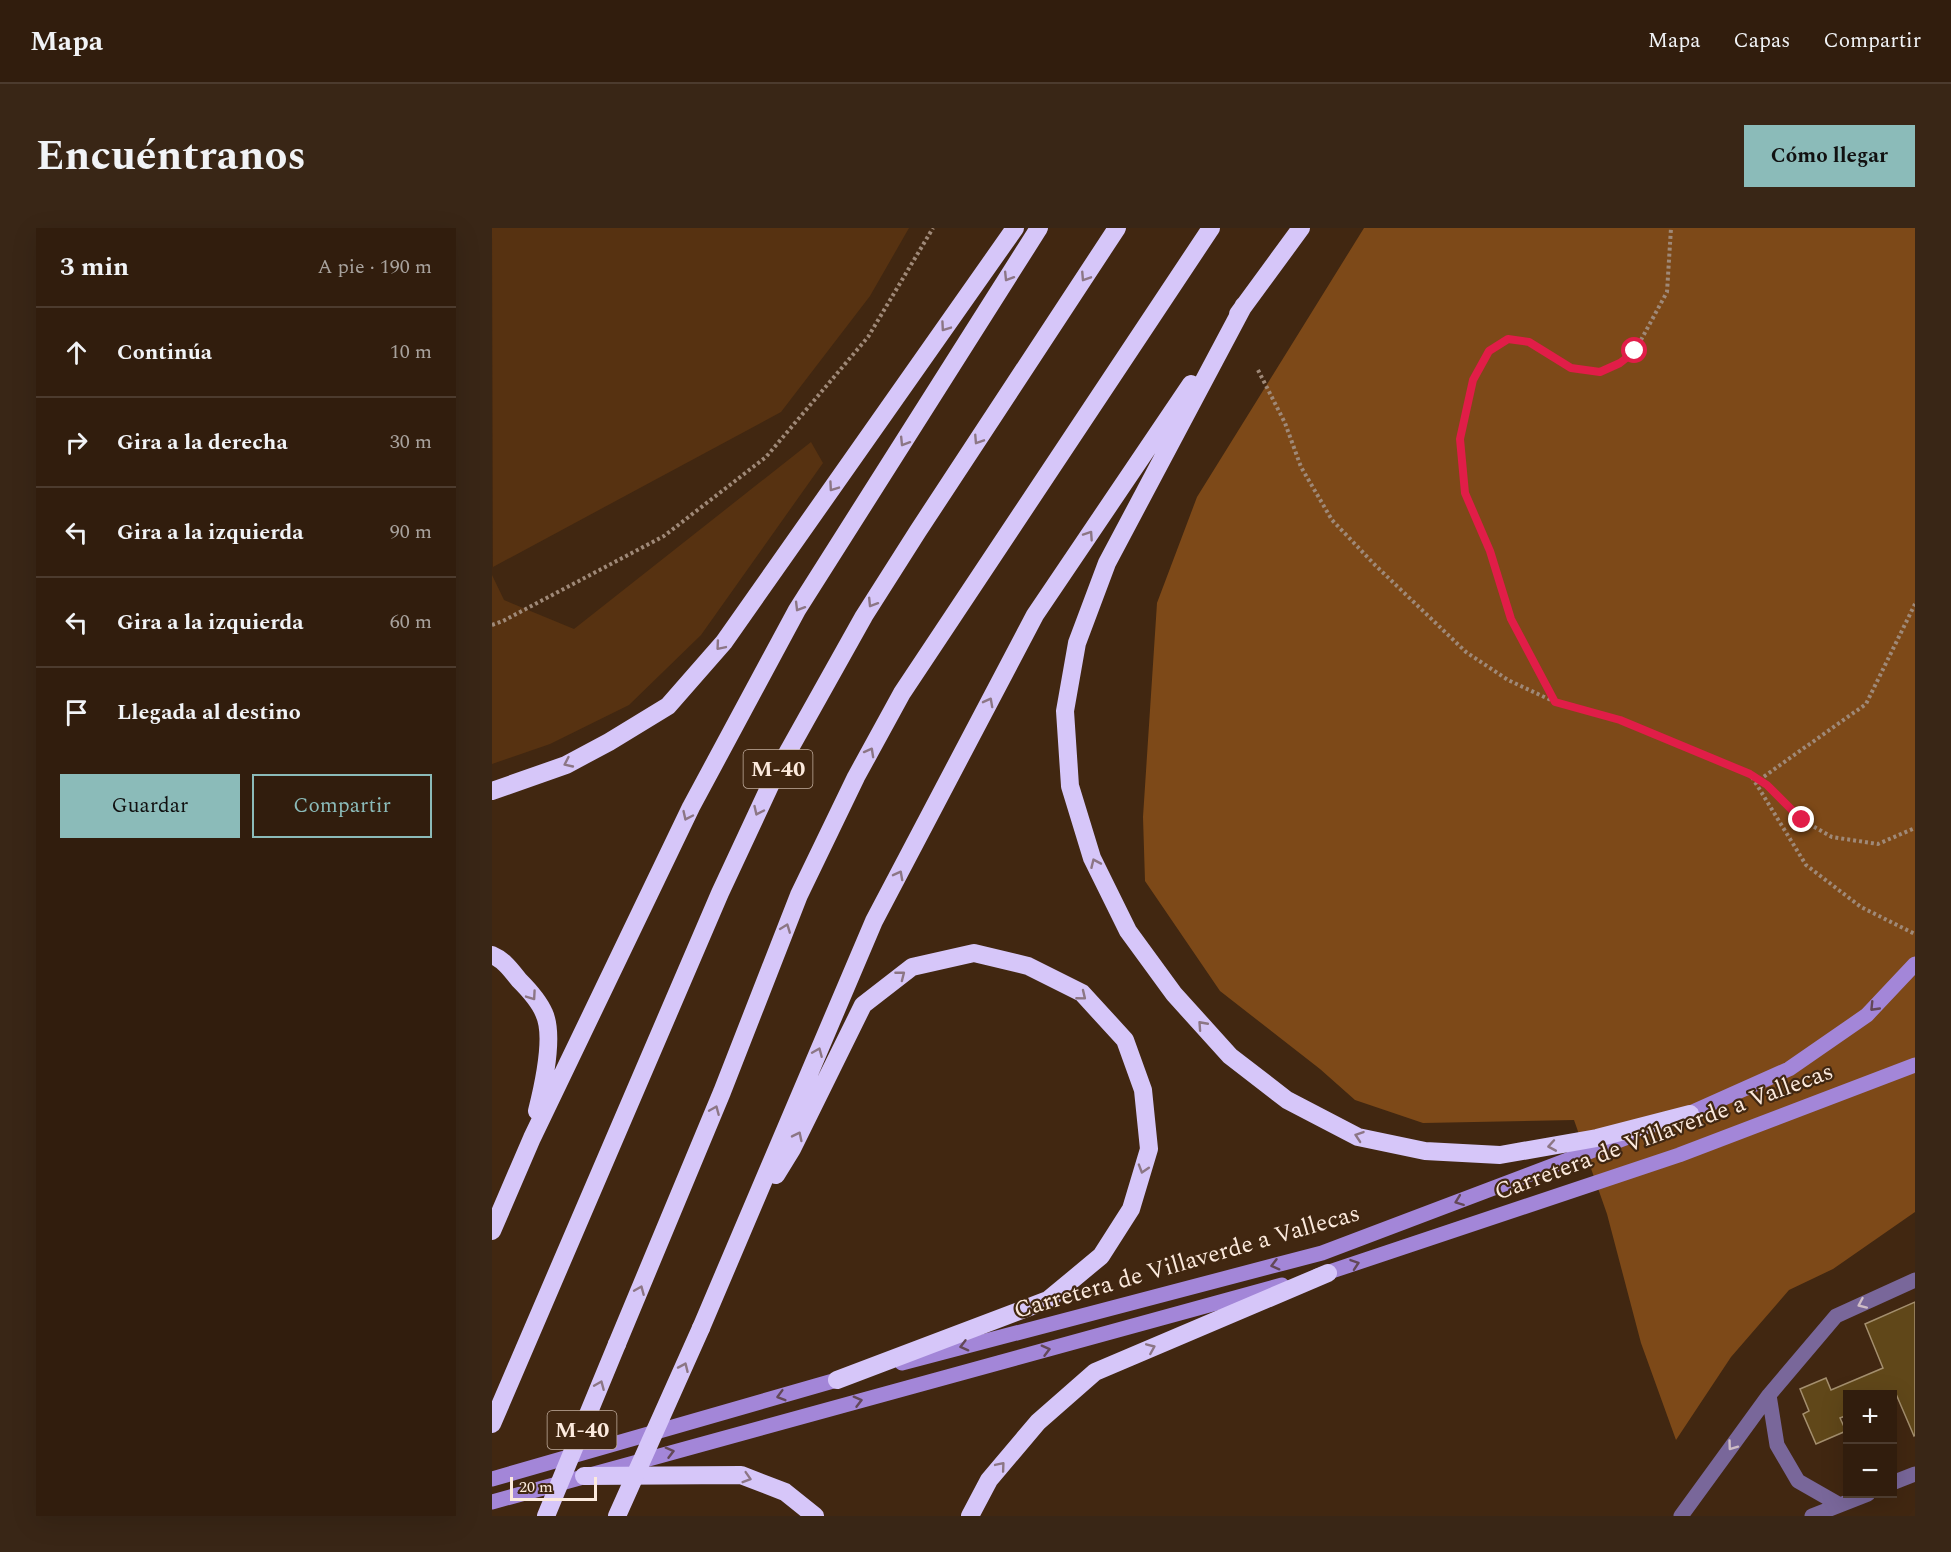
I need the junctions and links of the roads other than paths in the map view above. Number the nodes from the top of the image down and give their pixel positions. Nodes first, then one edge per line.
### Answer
1 (1015, 228) edge
2 (1040, 228) edge
3 (1118, 228) edge
4 (1210, 228) edge
5 (1300, 228) edge
6 (1244, 305) junction
7 (492, 791) edge
8 (492, 955) edge
9 (1915, 964) edge
10 (1915, 1065) edge
11 (1690, 1114) junction
12 (532, 1138) junction
13 (746, 1222) junction
14 (492, 1231) edge
15 (1328, 1273) junction
16 (1915, 1280) edge
17 (837, 1380) junction
18 (1769, 1395) junction
19 (492, 1424) edge
20 (1915, 1474) edge
21 (584, 1476) junction
22 (492, 1479) edge
23 (1897, 1481) edge
24 (1858, 1498) edge
25 (492, 1502) edge
26 (1840, 1505) junction
27 (546, 1516) edge
28 (617, 1516) edge
29 (815, 1516) edge
30 (970, 1516) edge
31 (1681, 1516) edge
32 (1812, 1516) edge

1 -> 7 highway
2 -> 12 highway
3 -> 19 highway, M-40
27 -> 4 highway, M-40, bridge
5 - 6 highway
11 -> 6 highway
13 -> 6 highway
8 -> 12 highway
9 -> 11 main road, Carretera de Villaverde a Vallecas
15 -> 10 main road, Carretera de Villaverde a Vallecas
11 -> 17 main road, Carretera de Villaverde a Vallecas
12 - 14 highway
13 -> 17 highway
28 -> 13 highway, bridge
21 -> 15 main road, Carretera de Villaverde a Vallecas
30 -> 15 highway
16 -> 18 street
17 -> 22 main road, Carretera de Villaverde a Vallecas
18 - 26 street
18 -> 31 street
20 - 23 street
21 - 25 main road, Carretera de Villaverde a Vallecas
21 -> 29 highway
24 - 26 street
26 - 32 street

